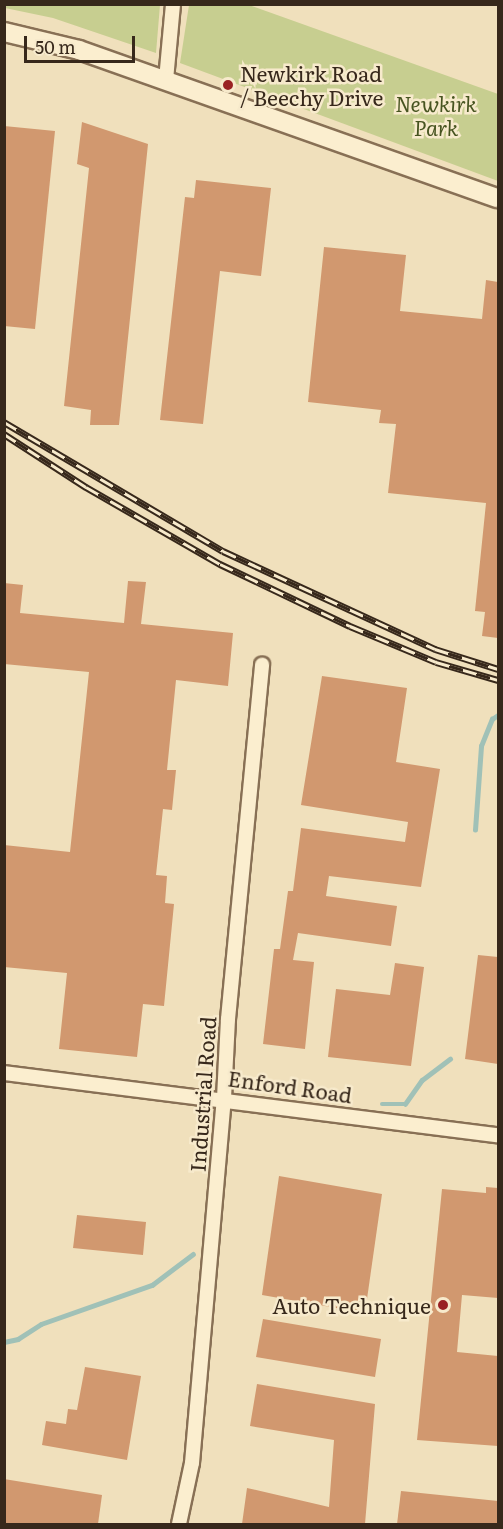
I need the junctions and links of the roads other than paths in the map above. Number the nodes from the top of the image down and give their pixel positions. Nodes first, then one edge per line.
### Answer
1 (173, 4) edge
2 (4, 32) edge
3 (166, 80) junction
4 (498, 198) edge
5 (262, 665) dead end
6 (4, 1073) edge
7 (224, 1098) junction
8 (498, 1135) edge
9 (179, 1524) edge

1 - 3 street
2 - 3 street
3 - 4 street
5 - 7 street, Industrial Road
6 - 7 street, Enford Road
7 - 8 street, Enford Road
7 - 9 street, Industrial Road

